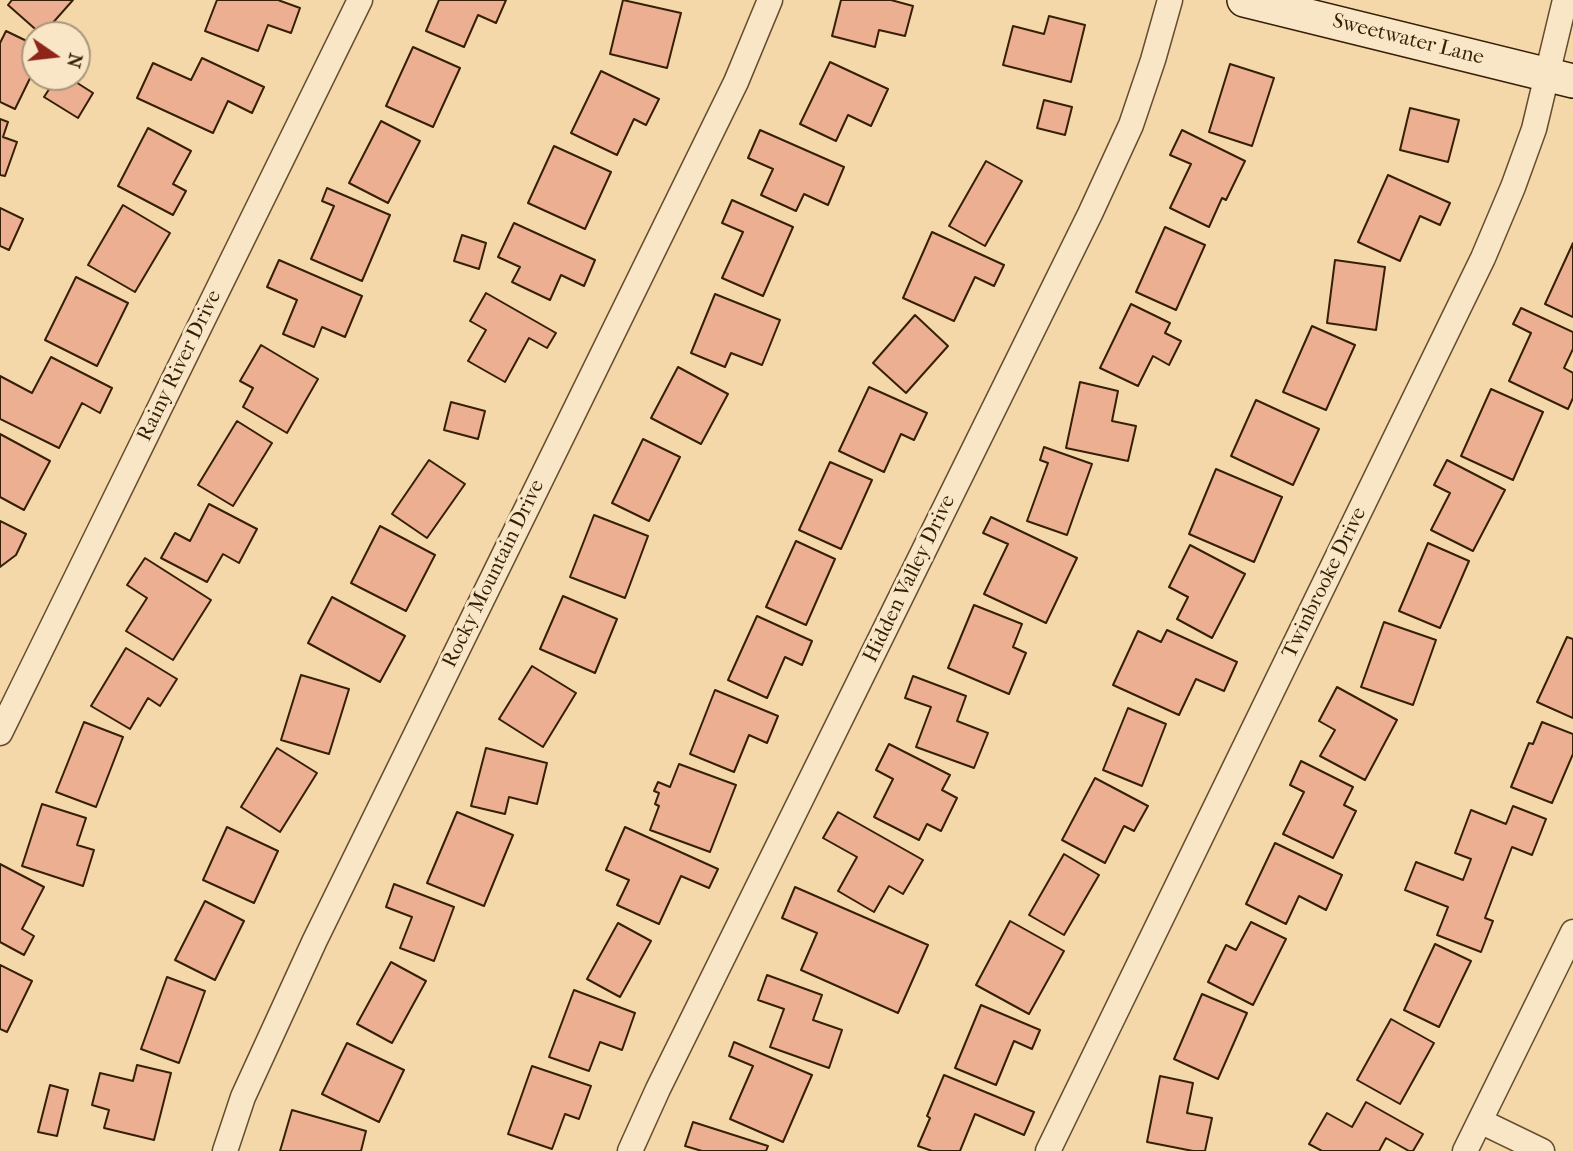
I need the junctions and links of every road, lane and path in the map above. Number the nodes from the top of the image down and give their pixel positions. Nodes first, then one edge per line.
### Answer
1 (360, 0) edge
2 (769, 0) edge
3 (1170, 0) edge
4 (1244, 0) edge
5 (1565, 0) edge
6 (1560, 78) edge
7 (0, 733) edge
8 (1573, 932) edge
9 (1480, 1121) junction
10 (225, 1151) edge
11 (630, 1151) edge
12 (1048, 1151) edge
13 (1465, 1151) edge
14 (1542, 1151) edge

1 - 7 street, Rainy River Drive
2 - 10 street, Rocky Mountain Drive
3 - 11 street, Hidden Valley Drive
4 - 6 street, Sweetwater Lane
5 - 6 street, Twinbrooke Drive
6 - 12 street, Twinbrooke Drive
8 - 9 street
9 - 13 street
9 - 14 street

